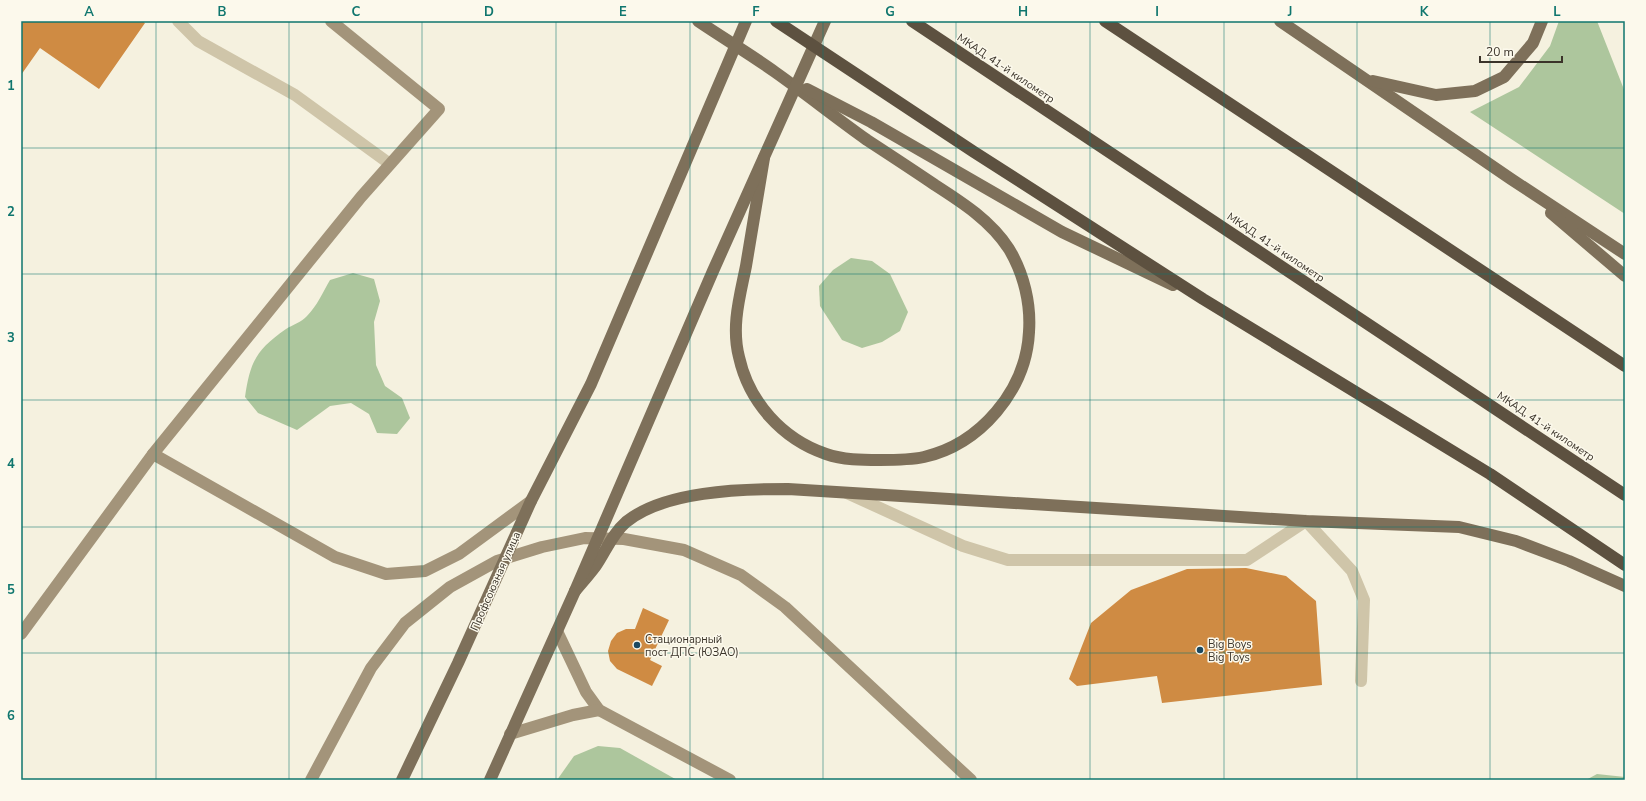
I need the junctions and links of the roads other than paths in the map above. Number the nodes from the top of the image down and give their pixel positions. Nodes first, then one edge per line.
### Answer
1 (178, 21) edge
2 (331, 21) edge
3 (698, 21) edge
4 (746, 21) edge
5 (776, 21) edge
6 (825, 21) edge
7 (912, 21) edge
8 (1106, 21) edge
9 (1280, 21) edge
10 (1542, 21) edge
11 (773, 71) junction
12 (1366, 79) junction
13 (764, 158) junction
14 (390, 164) junction
15 (1511, 179) junction
16 (1625, 254) edge
17 (1625, 276) edge
18 (1203, 299) junction
19 (1625, 366) edge
20 (153, 454) junction
21 (844, 492) junction
22 (1625, 495) edge
23 (531, 501) junction
24 (1306, 521) junction
25 (1625, 564) edge
26 (1625, 586) edge
27 (575, 591) junction
28 (557, 631) junction
29 (21, 634) edge
30 (1361, 680) dead end
31 (599, 710) junction
32 (510, 734) junction
33 (311, 780) edge
34 (402, 780) edge
35 (490, 780) edge
36 (730, 780) edge
37 (971, 780) edge

1 - 14 lane
2 - 14 street
3 - 11 main road
4 - 23 main road, Профсоюзная улица
5 - 18 highway
6 - 13 main road
7 - 22 highway, МКАД, 41-й километр
8 - 19 highway
9 - 12 main road
10 - 12 main road
11 - 13 main road
11 - 18 main road
12 - 15 main road
13 - 27 main road
14 - 20 street
15 - 16 main road
15 - 17 main road
18 - 25 highway
20 - 23 street
20 - 29 street
21 - 24 main road
21 - 24 lane
21 - 27 main road
23 - 34 main road, Профсоюзная улица
24 - 26 main road
24 - 30 lane
27 - 28 main road
28 - 31 street
28 - 32 main road
31 - 32 street
31 - 36 street
32 - 35 main road
33 - 37 street

